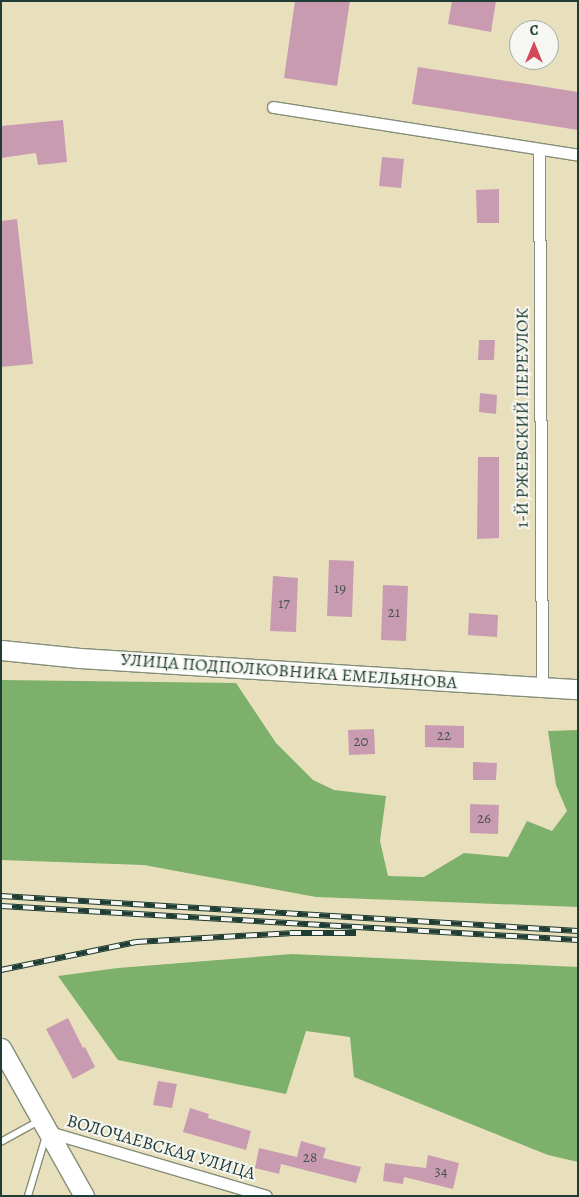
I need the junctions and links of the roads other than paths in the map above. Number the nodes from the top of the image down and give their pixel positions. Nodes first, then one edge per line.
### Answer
1 (273, 107) dead end
2 (539, 150) junction
3 (578, 155) edge
4 (1, 650) edge
5 (542, 686) junction
6 (578, 689) edge
7 (1, 1048) edge
8 (44, 1126) junction
9 (1, 1142) edge
10 (28, 1196) edge
11 (84, 1196) edge
12 (266, 1196) edge

1 - 2 street
2 - 3 street
2 - 5 street, 1-Й РЖЕВСКИЙ ПЕРЕУЛОК
4 - 5 main road, УЛИЦА ПОДПОЛКОВНИКА ЕМЕЛЬЯНОВА
5 - 6 main road, УЛИЦА ПОДПОЛКОВНИКА ЕМЕЛЬЯНОВА
7 - 8 main road
8 - 9 lane
8 - 10 lane
8 - 11 main road
8 - 12 street, ВОЛОЧАЕВСКАЯ УЛИЦА

